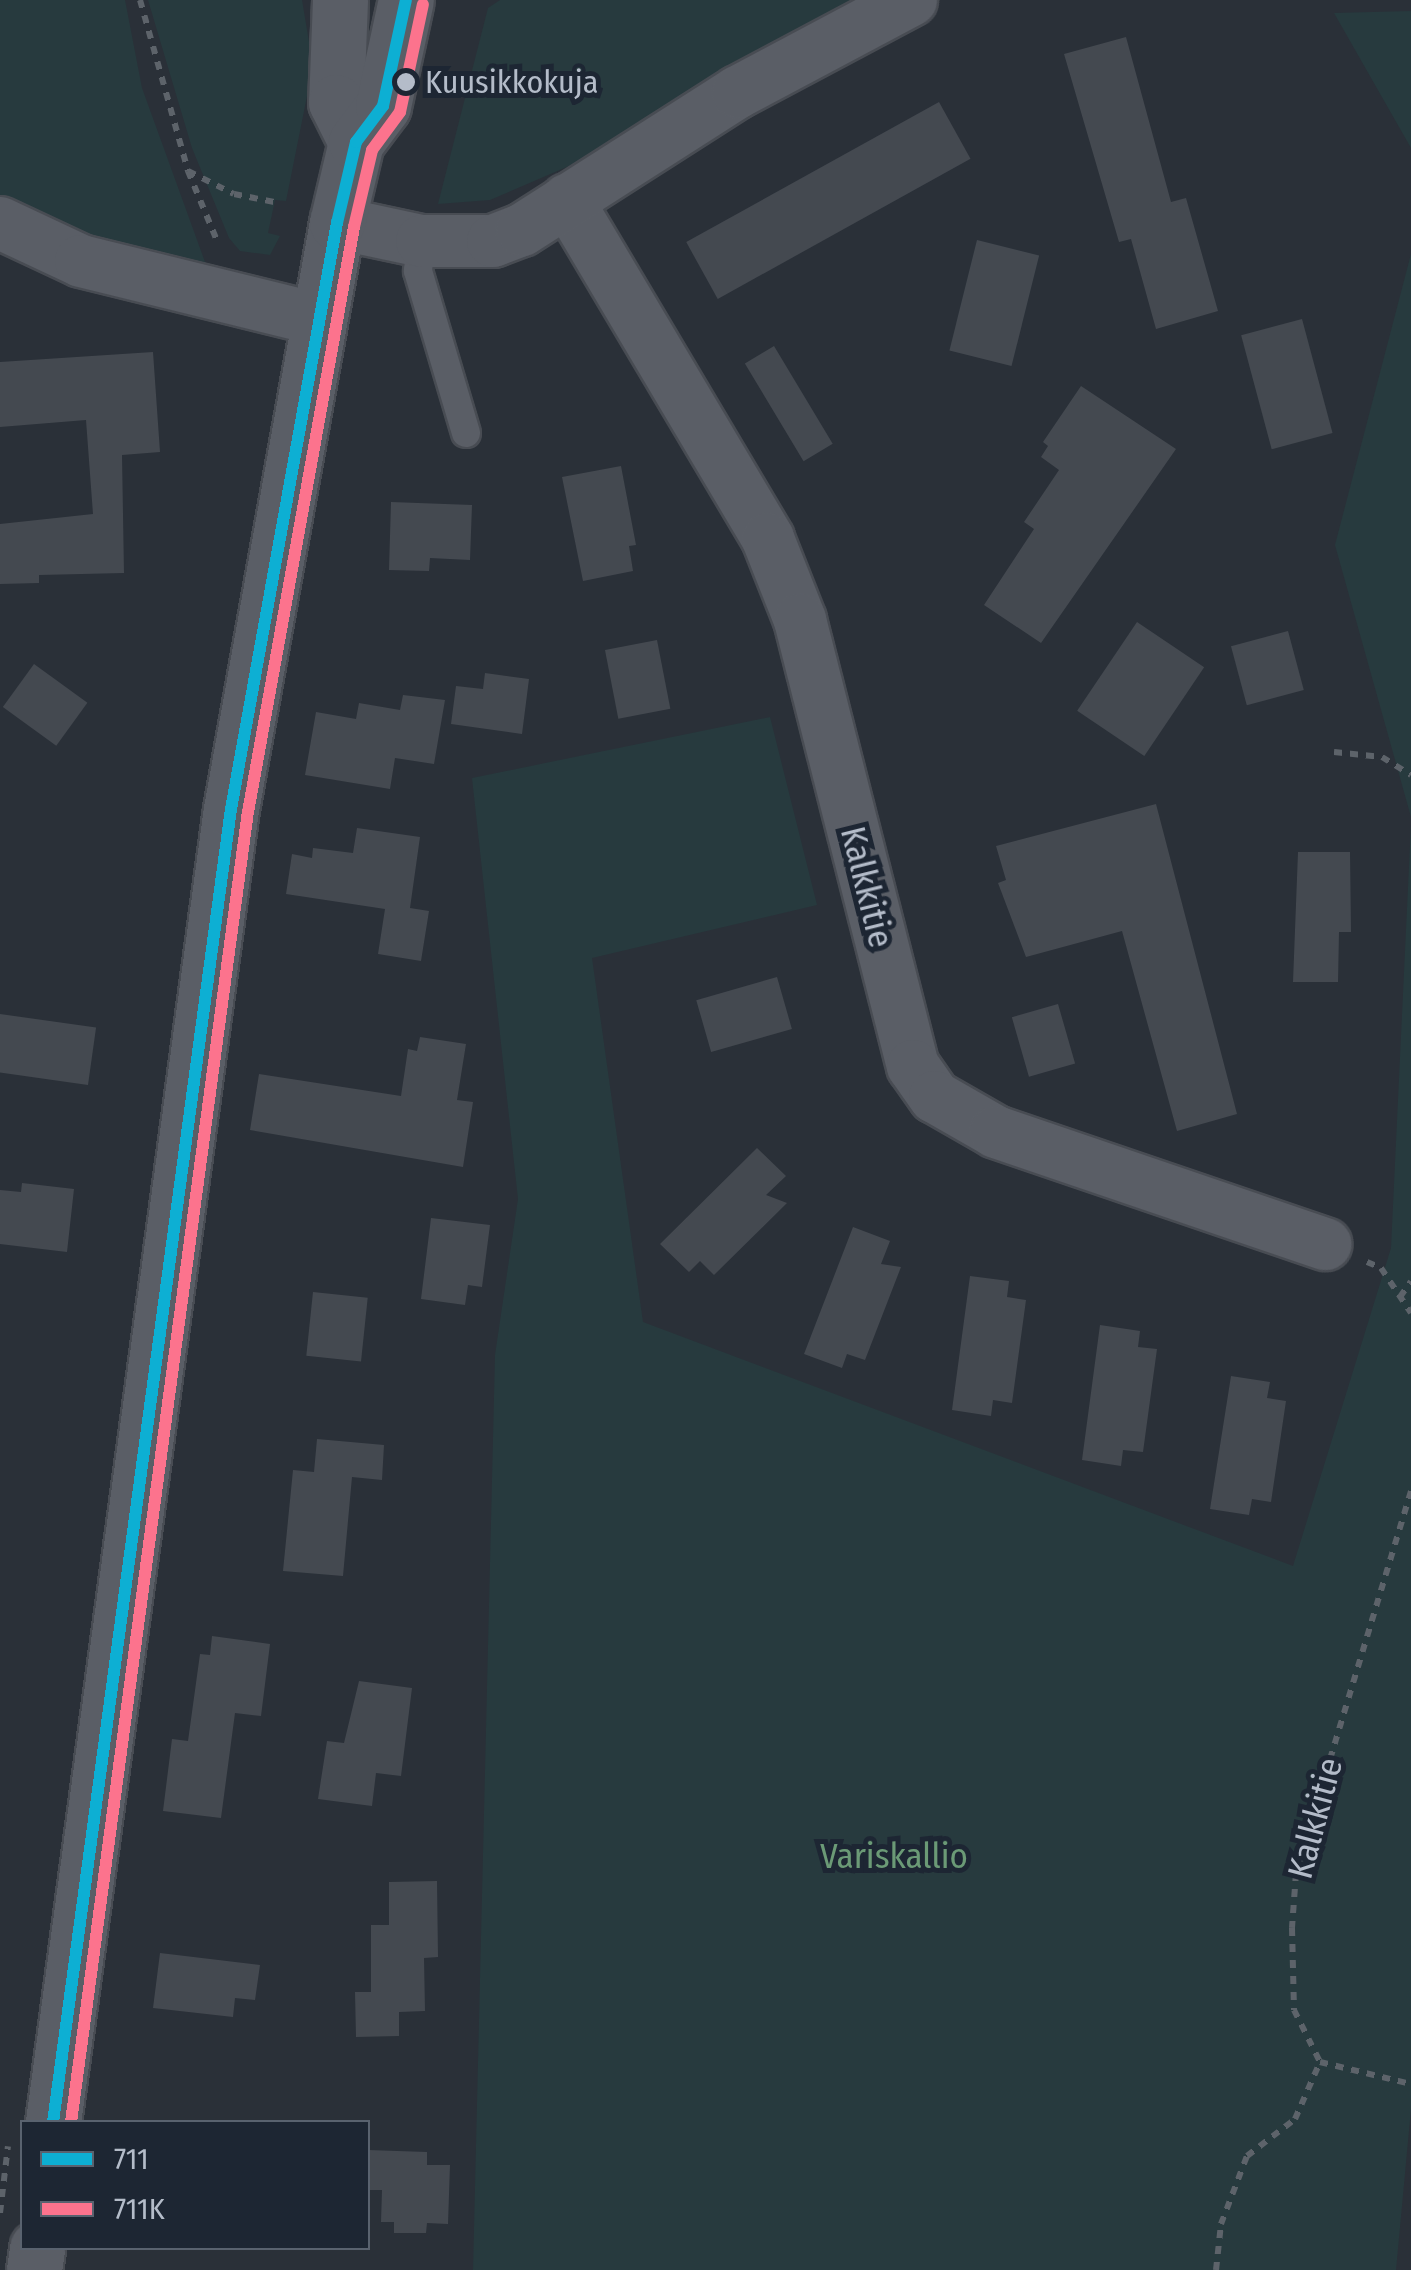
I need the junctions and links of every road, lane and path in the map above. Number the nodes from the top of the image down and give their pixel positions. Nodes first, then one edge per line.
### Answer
1 (140, 0) edge
2 (340, 0) edge
3 (406, 0) edge
4 (911, 0) edge
5 (356, 142) junction
6 (188, 171) junction
7 (567, 200) junction
8 (274, 202) dead end
9 (0, 223) edge
10 (337, 223) junction
11 (422, 241) junction
12 (224, 259) dead end
13 (318, 319) junction
14 (466, 433) dead end
15 (1334, 752) dead end
16 (1411, 775) edge
17 (1324, 1244) joint
18 (1411, 1281) edge
19 (1400, 1296) junction
20 (1411, 1312) edge
21 (1411, 1490) edge
22 (1320, 2062) junction
23 (1408, 2084) edge
24 (52, 2120) edge
25 (1216, 2270) edge

1 - 6 path
2 - 5 street
3 - 5 street
4 - 7 street
5 - 10 street
6 - 8 path
6 - 12 path
7 - 11 street
7 - 17 street, Kalkkitie
9 - 13 street
10 - 11 street
10 - 13 street
11 - 14 lane
13 - 24 street
15 - 16 path
17 - 19 path
18 - 19 path
19 - 20 path
21 - 22 path, Kalkkitie
22 - 23 path
22 - 25 path

